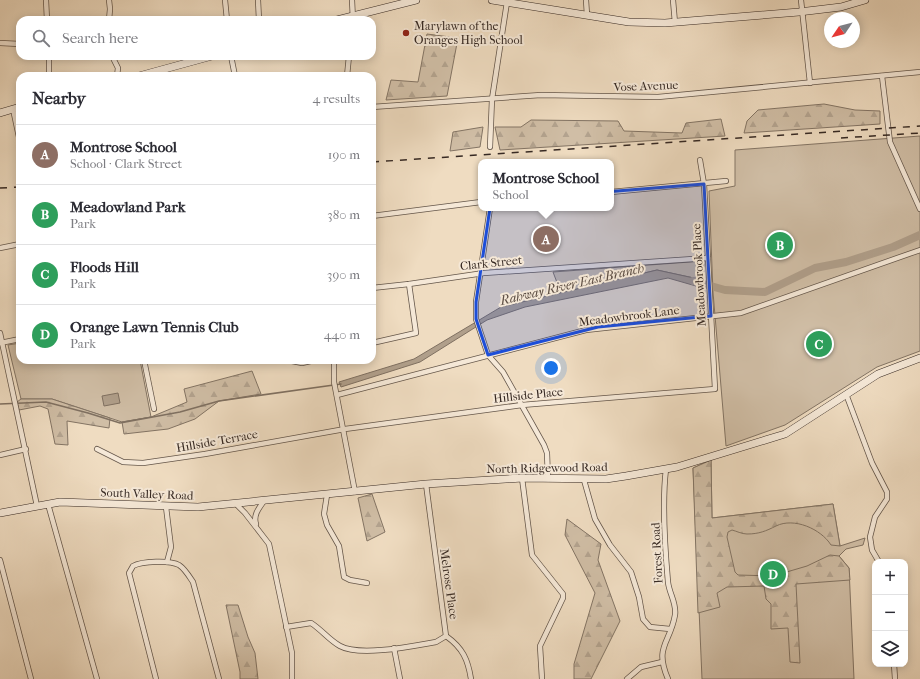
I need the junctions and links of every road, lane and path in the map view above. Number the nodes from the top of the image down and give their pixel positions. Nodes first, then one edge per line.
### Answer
1 (46, 0) edge
2 (109, 0) edge
3 (225, 0) edge
4 (258, 0) edge
5 (352, 0) edge
6 (416, 0) edge
7 (493, 0) edge
8 (586, 0) edge
9 (673, 0) edge
10 (801, 0) edge
11 (865, 0) edge
12 (507, 2) junction
13 (523, 3) edge
14 (803, 11) junction
15 (587, 15) junction
16 (47, 16) edge
17 (109, 16) edge
18 (227, 16) edge
19 (260, 16) edge
20 (353, 16) edge
21 (360, 16) edge
22 (675, 23) junction
23 (0, 43) edge
24 (16, 44) edge
25 (49, 60) edge
26 (114, 60) edge
27 (197, 60) edge
28 (232, 60) edge
29 (349, 60) edge
30 (49, 72) edge
31 (118, 72) edge
32 (154, 72) edge
33 (234, 72) edge
34 (347, 72) edge
35 (920, 72) edge
36 (882, 76) junction
37 (810, 83) junction
38 (492, 99) junction
39 (376, 107) edge
40 (16, 108) edge
41 (0, 113) edge
42 (490, 147) dead end
43 (700, 160) dead end
44 (726, 181) dead end
45 (704, 184) junction
46 (614, 192) edge
47 (478, 202) edge
48 (920, 209) edge
49 (490, 211) edge
50 (376, 215) edge
51 (16, 245) edge
52 (0, 248) edge
53 (920, 250) edge
54 (708, 258) junction
55 (480, 273) junction
56 (409, 284) junction
57 (376, 288) edge
58 (711, 316) junction
59 (0, 333) edge
60 (16, 340) edge
61 (376, 342) edge
62 (1, 343) edge
63 (488, 355) junction
64 (920, 358) edge
65 (145, 364) edge
66 (334, 364) edge
67 (715, 388) joint
68 (846, 394) junction
69 (337, 396) junction
70 (522, 405) junction
71 (154, 409) dead end
72 (343, 429) junction
73 (26, 449) junction
74 (97, 449) dead end
75 (0, 455) edge
76 (666, 469) junction
77 (522, 478) junction
78 (548, 479) junction
79 (584, 480) junction
80 (426, 484) junction
81 (355, 492) junction
82 (327, 495) junction
83 (293, 498) joint
84 (264, 501) junction
85 (48, 504) junction
86 (236, 504) junction
87 (37, 506) junction
88 (166, 507) junction
89 (0, 513) edge
90 (257, 528) junction
91 (877, 559) edge
92 (0, 560) edge
93 (167, 562) junction
94 (367, 582) dead end
95 (286, 627) junction
96 (670, 629) junction
97 (446, 636) junction
98 (394, 648) junction
99 (662, 662) junction
100 (894, 667) edge
101 (31, 679) edge
102 (97, 679) edge
103 (156, 679) edge
104 (219, 679) edge
105 (292, 679) edge
106 (400, 679) edge
107 (471, 679) edge
108 (542, 679) edge
109 (627, 679) edge
110 (668, 679) edge
111 (895, 679) edge

1 - 16 street
2 - 17 street
3 - 18 street
4 - 19 street
5 - 20 street
6 - 21 street
7 - 12 street
8 - 15 street
9 - 22 street
10 - 14 street
11 - 14 street
12 - 13 street
12 - 38 street
13 - 15 street
14 - 22 street
14 - 37 street
15 - 22 street
23 - 24 street
25 - 30 street
26 - 31 street
27 - 32 street
28 - 33 street
29 - 34 street
35 - 36 street, Vose Avenue
36 - 37 street, Vose Avenue
36 - 48 street
37 - 38 street, Vose Avenue
38 - 39 street, Vose Avenue
38 - 42 street
40 - 41 street
43 - 45 street, Meadowbrook Place
44 - 45 street
45 - 46 street
45 - 54 street, Meadowbrook Place
47 - 50 street
49 - 55 street
51 - 52 street
53 - 58 street, Meadowbrook Lane
54 - 55 street, Clark Street
54 - 58 street, Meadowbrook Place
55 - 56 street, Clark Street
55 - 63 street
56 - 57 street, Clark Street
56 - 61 street
58 - 63 street, Meadowbrook Lane
58 - 67 street, Meadowbrook Place
59 - 62 street
60 - 62 street
62 - 73 street
63 - 69 street, Meadowbrook Lane
63 - 70 street
64 - 68 street, North Ridgewood Road
65 - 71 street
66 - 69 street
67 - 70 street, Hillside Place
68 - 76 street, North Ridgewood Road
68 - 91 street
69 - 72 street
70 - 72 street, Hillside Place
70 - 78 street
72 - 74 street, Hillside Terrace
72 - 81 street
73 - 75 street
73 - 87 street
76 - 79 street, North Ridgewood Road
76 - 96 street, Forest Road
77 - 78 street, North Ridgewood Road
77 - 80 street, North Ridgewood Road
77 - 108 street
78 - 79 street, North Ridgewood Road
79 - 96 street
80 - 81 street, North Ridgewood Road
80 - 97 street, Melrose Place
81 - 82 street, North Ridgewood Road
82 - 83 street, North Ridgewood Road
82 - 94 street
83 - 84 street, South Valley Road
84 - 86 street, South Valley Road
84 - 90 street
85 - 87 street, South Valley Road
85 - 88 street, South Valley Road
85 - 102 street
86 - 88 street, South Valley Road
86 - 90 street
87 - 89 street, South Valley Road
88 - 93 street
90 - 95 street
92 - 101 street
93 - 103 street
93 - 104 street
95 - 98 street
95 - 105 street
96 - 99 street, Forest Road
97 - 98 street
97 - 107 street, Melrose Place
98 - 106 street
99 - 109 street
99 - 110 street, Forest Road
100 - 111 street

